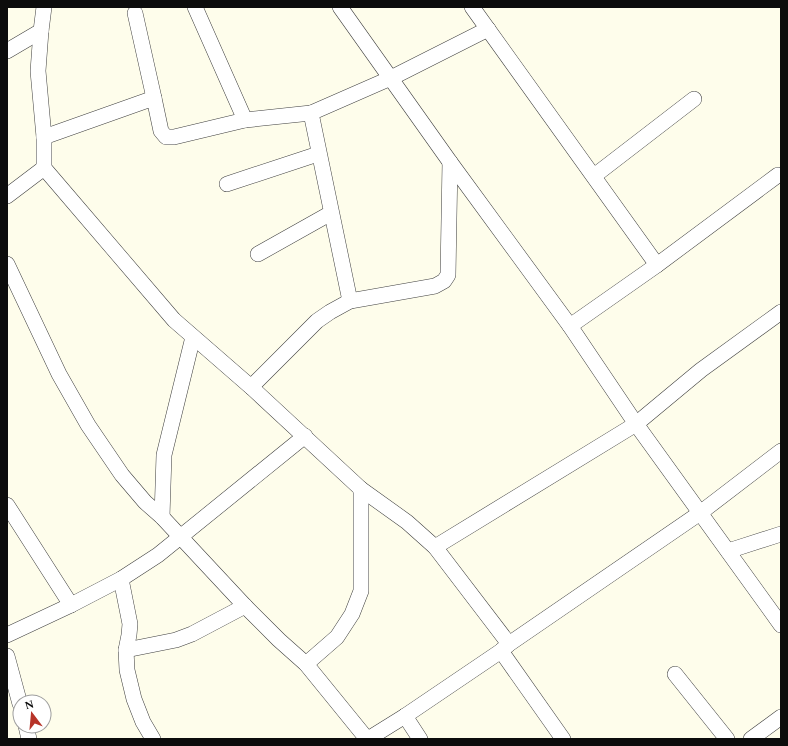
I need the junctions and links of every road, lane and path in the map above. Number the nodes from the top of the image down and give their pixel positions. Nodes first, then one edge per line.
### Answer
1 (44, 7) edge
2 (195, 7) edge
3 (340, 7) edge
4 (472, 7) edge
5 (135, 13) dead end
6 (488, 29) junction
7 (40, 31) junction
8 (7, 51) edge
9 (391, 78) junction
10 (154, 98) junction
11 (694, 100) dead end
12 (311, 113) junction
13 (245, 120) junction
14 (44, 137) junction
15 (318, 154) junction
16 (450, 162) junction
17 (44, 168) junction
18 (778, 175) dead end
19 (594, 176) junction
20 (227, 184) dead end
21 (7, 196) edge
22 (331, 213) junction
23 (258, 254) dead end
24 (7, 264) edge
25 (657, 265) junction
26 (350, 301) junction
27 (781, 312) edge
28 (570, 326) junction
29 (193, 337) junction
30 (251, 387) junction
31 (636, 424) junction
32 (305, 436) junction
33 (781, 451) edge
34 (361, 489) junction
35 (7, 505) edge
36 (700, 513) junction
37 (162, 517) junction
38 (781, 534) edge
39 (180, 537) junction
40 (435, 547) junction
41 (728, 551) junction
42 (121, 579) junction
43 (71, 605) junction
44 (245, 606) junction
45 (781, 625) edge
46 (7, 635) edge
47 (505, 648) junction
48 (126, 650) junction
49 (7, 656) edge
50 (306, 664) junction
51 (675, 674) dead end
52 (17, 694) edge
53 (405, 716) junction
54 (781, 717) edge
55 (153, 739) edge
56 (368, 739) edge
57 (420, 739) edge
58 (563, 739) edge
59 (727, 739) edge
60 (751, 739) edge

1 - 7 street
2 - 13 street
3 - 9 street
4 - 6 street
5 - 10 street
6 - 9 street
6 - 19 street
7 - 8 street
7 - 14 street
9 - 12 street
9 - 16 street
10 - 13 street
10 - 14 street
11 - 19 street
12 - 13 street
12 - 15 street
14 - 17 street
15 - 20 street
15 - 22 street
16 - 26 street
16 - 28 street
17 - 21 street
17 - 29 street
18 - 25 street
19 - 25 street
22 - 23 street
22 - 26 street
24 - 37 street
25 - 28 street
26 - 30 street
27 - 31 street
28 - 31 street
29 - 30 street
29 - 37 street
30 - 32 street
31 - 36 street
31 - 40 street
32 - 34 street
32 - 39 street
33 - 36 street
34 - 40 street
34 - 50 street
35 - 43 street
36 - 41 street
36 - 47 street
37 - 39 street
38 - 41 street
39 - 42 street
39 - 44 street
40 - 47 street
41 - 45 street
42 - 43 street
42 - 48 street
43 - 46 street
44 - 48 street
44 - 50 street
47 - 53 street
47 - 58 street
48 - 55 street
49 - 52 street
50 - 56 street
51 - 59 street
53 - 56 street
53 - 57 street
54 - 60 street

